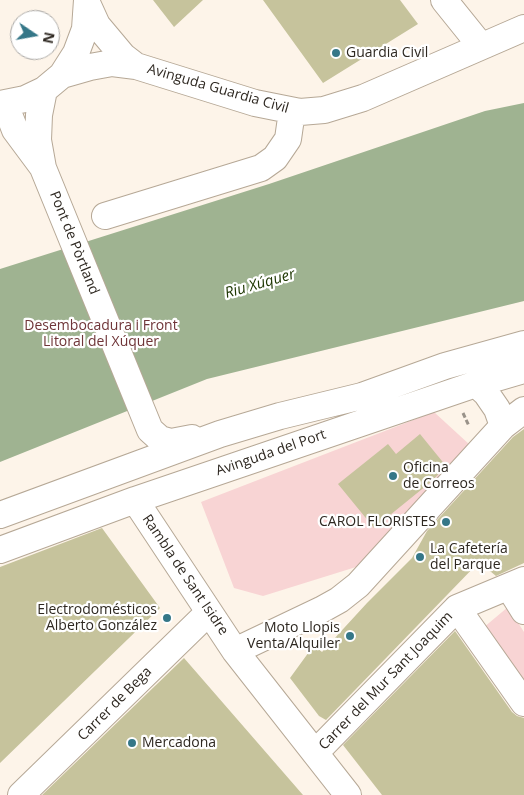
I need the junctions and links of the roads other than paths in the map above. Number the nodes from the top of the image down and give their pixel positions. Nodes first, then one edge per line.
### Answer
1 (444, 0) edge
2 (87, 2) edge
3 (524, 28) edge
4 (481, 46) junction
5 (136, 66) junction
6 (53, 82) junction
7 (2, 104) edge
8 (292, 111) junction
9 (0, 141) edge
10 (37, 160) junction
11 (105, 216) dead end
12 (524, 344) edge
13 (524, 370) edge
14 (476, 384) junction
15 (524, 410) edge
16 (503, 426) junction
17 (150, 430) junction
18 (220, 434) junction
19 (108, 476) junction
20 (135, 500) junction
21 (0, 515) edge
22 (10, 546) edge
23 (516, 584) edge
24 (457, 608) junction
25 (524, 611) edge
26 (209, 612) junction
27 (235, 651) junction
28 (524, 702) edge
29 (315, 753) junction
30 (21, 795) edge
31 (348, 795) edge

1 - 4 street
2 - 5 street, Avinguda Guardia Civil
2 - 6 street
3 - 4 street, Avinguda Guardia Civil
4 - 8 street, Avinguda Guardia Civil
5 - 6 street, Avinguda Guardia Civil
5 - 8 street, Avinguda Guardia Civil
6 - 7 street, Avinguda Guardia Civil
6 - 10 street
7 - 10 street
8 - 11 street
9 - 10 street
10 - 17 street, Pont de Pòrtland
12 - 18 street, Avinguda del Port
13 - 14 street, Avinguda del Port
14 - 16 street
14 - 20 street, Avinguda del Port
15 - 16 street
16 - 27 street
17 - 18 street, Avinguda del Port
17 - 19 street, Avinguda del Port
18 - 19 street, Avinguda del Port
19 - 21 street, Avinguda del Port
20 - 22 street, Avinguda del Port
20 - 26 street, Rambla de Sant Isidre
23 - 24 street
23 - 25 street
24 - 28 street
24 - 29 street, Carrer del Mur Sant Joaquim
26 - 27 street, Rambla de Sant Isidre
26 - 30 street, Carrer de Bega
27 - 29 street, Rambla de Sant Isidre
29 - 31 street, Rambla de Sant Isidre

